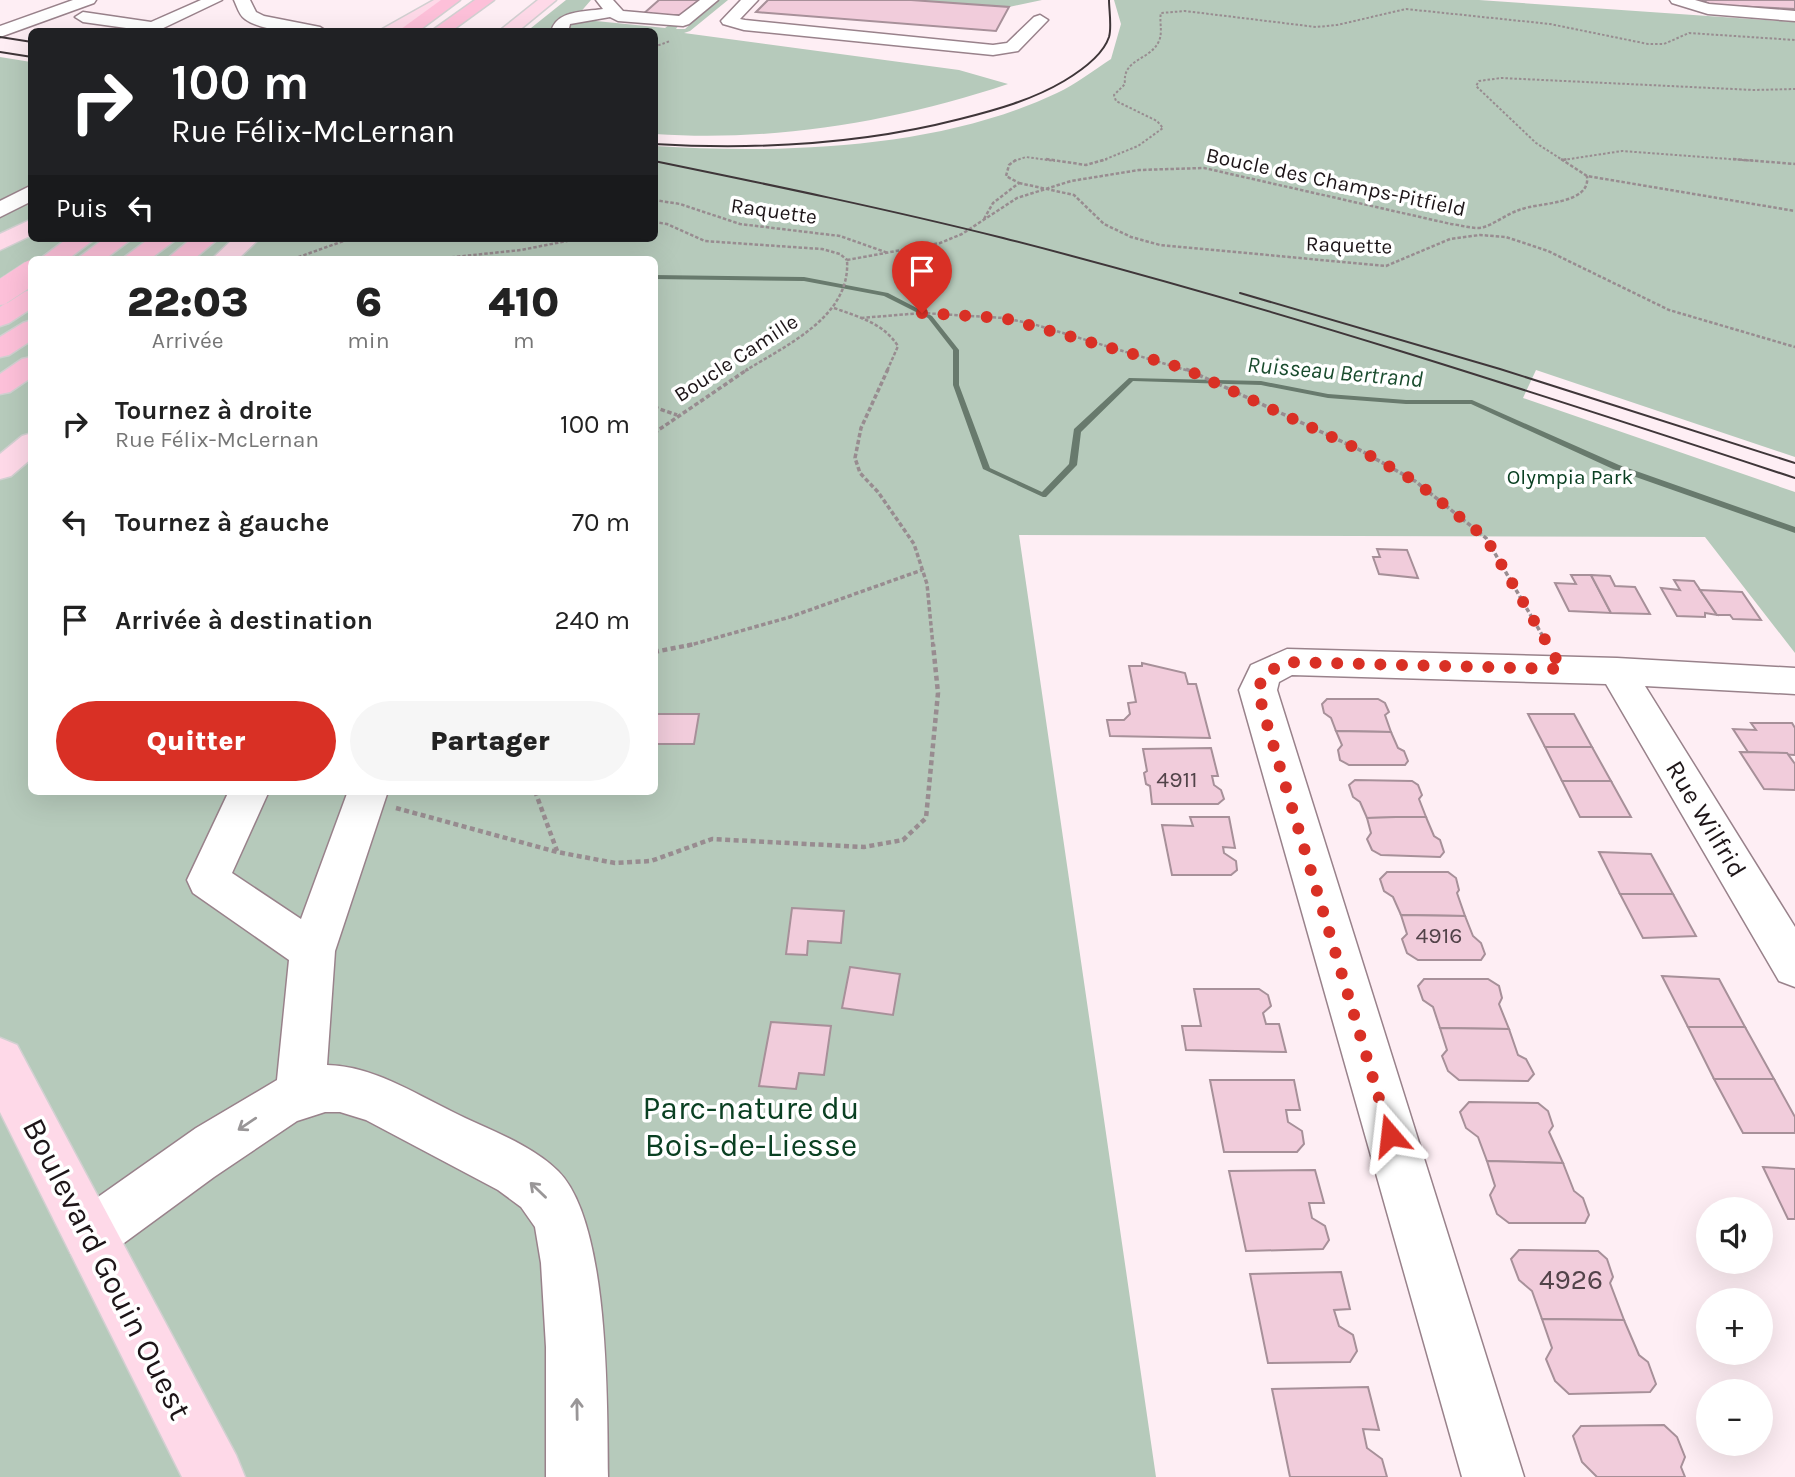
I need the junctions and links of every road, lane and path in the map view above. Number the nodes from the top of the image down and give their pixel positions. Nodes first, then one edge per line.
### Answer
1 (214, 0) edge
2 (242, 0) edge
3 (446, 0) edge
4 (452, 0) edge
5 (486, 0) edge
6 (548, 0) edge
7 (710, 0) edge
8 (750, 0) edge
9 (1678, 0) edge
10 (609, 6) edge
11 (86, 8) edge
12 (9, 10) dead end
13 (45, 15) junction
14 (1795, 16) edge
15 (1040, 20) dead end
16 (153, 27) junction
17 (159, 28) edge
18 (300, 28) edge
19 (393, 28) edge
20 (411, 28) edge
21 (444, 28) edge
22 (511, 28) edge
23 (560, 28) edge
24 (0, 32) edge
25 (1795, 40) edge
26 (1795, 89) edge
27 (1562, 161) junction
28 (1794, 165) edge
29 (1587, 176) junction
30 (1019, 183) junction
31 (1044, 189) junction
32 (28, 193) edge
33 (658, 201) edge
34 (0, 210) edge
35 (1795, 211) edge
36 (984, 219) junction
37 (658, 223) edge
38 (28, 228) edge
39 (3, 239) edge
40 (111, 242) edge
41 (160, 242) edge
42 (202, 242) edge
43 (243, 242) edge
44 (341, 242) edge
45 (562, 242) edge
46 (88, 251) edge
47 (889, 254) junction
48 (60, 256) edge
49 (139, 256) edge
50 (183, 256) edge
51 (227, 256) edge
52 (301, 256) edge
53 (464, 256) edge
54 (847, 260) junction
55 (28, 275) edge
56 (0, 293) edge
57 (28, 300) edge
58 (834, 308) junction
59 (0, 318) edge
60 (860, 318) junction
61 (28, 331) edge
62 (1795, 347) edge
63 (0, 349) edge
64 (28, 368) edge
65 (0, 386) edge
66 (658, 408) edge
67 (677, 415) junction
68 (658, 430) edge
69 (28, 446) edge
70 (0, 470) edge
71 (922, 570) junction
72 (658, 651) edge
73 (1562, 669) junction
74 (1617, 671) junction
75 (1795, 681) edge
76 (247, 795) edge
77 (366, 795) edge
78 (536, 795) edge
79 (557, 852) junction
80 (312, 951) junction
81 (1795, 967) edge
82 (0, 1061) edge
83 (299, 1096) junction
84 (90, 1235) junction
85 (214, 1477) edge
86 (577, 1477) edge
87 (1493, 1477) edge

1 - 16 street
2 - 18 street
3 - 19 main road
4 - 20 highway
5 - 21 highway
6 - 22 main road
7 - 10 street
8 - 15 street
9 - 14 street
10 - 23 street
11 - 13 street
11 - 16 street
12 - 13 street
13 - 24 street
16 - 17 street
25 - 30 path
26 - 27 path
27 - 28 path
27 - 29 path
29 - 31 path, Boucle des Champs-Pitfield
29 - 35 path
30 - 31 path, Raquette
30 - 36 path
31 - 36 path, Boucle des Champs-Pitfield
31 - 62 path, Raquette
32 - 34 street
33 - 47 path, Raquette
36 - 47 path, Boucle des Champs-Pitfield
37 - 54 path
38 - 39 main road
40 - 46 highway
41 - 49 highway
42 - 50 highway
43 - 51 main road
44 - 52 path
45 - 53 path
46 - 48 highway
47 - 54 path, Boucle des Champs-Pitfield
54 - 58 path
55 - 56 highway, bridge
57 - 59 highway
58 - 60 path
58 - 67 path, Boucle Camille
60 - 71 path
60 - 73 path
61 - 63 highway
64 - 65 highway
66 - 67 path
67 - 68 path, Boucle Camille
69 - 70 main road
71 - 72 path
71 - 79 path
73 - 74 street
73 - 87 street
74 - 75 street
74 - 81 street, Rue Wilfrid
76 - 80 street
77 - 79 path
77 - 80 street
78 - 79 path
80 - 83 street
82 - 84 main road, Boulevard Gouin Ouest
83 -> 84 street
86 -> 83 street
84 - 85 main road, Boulevard Gouin Ouest

